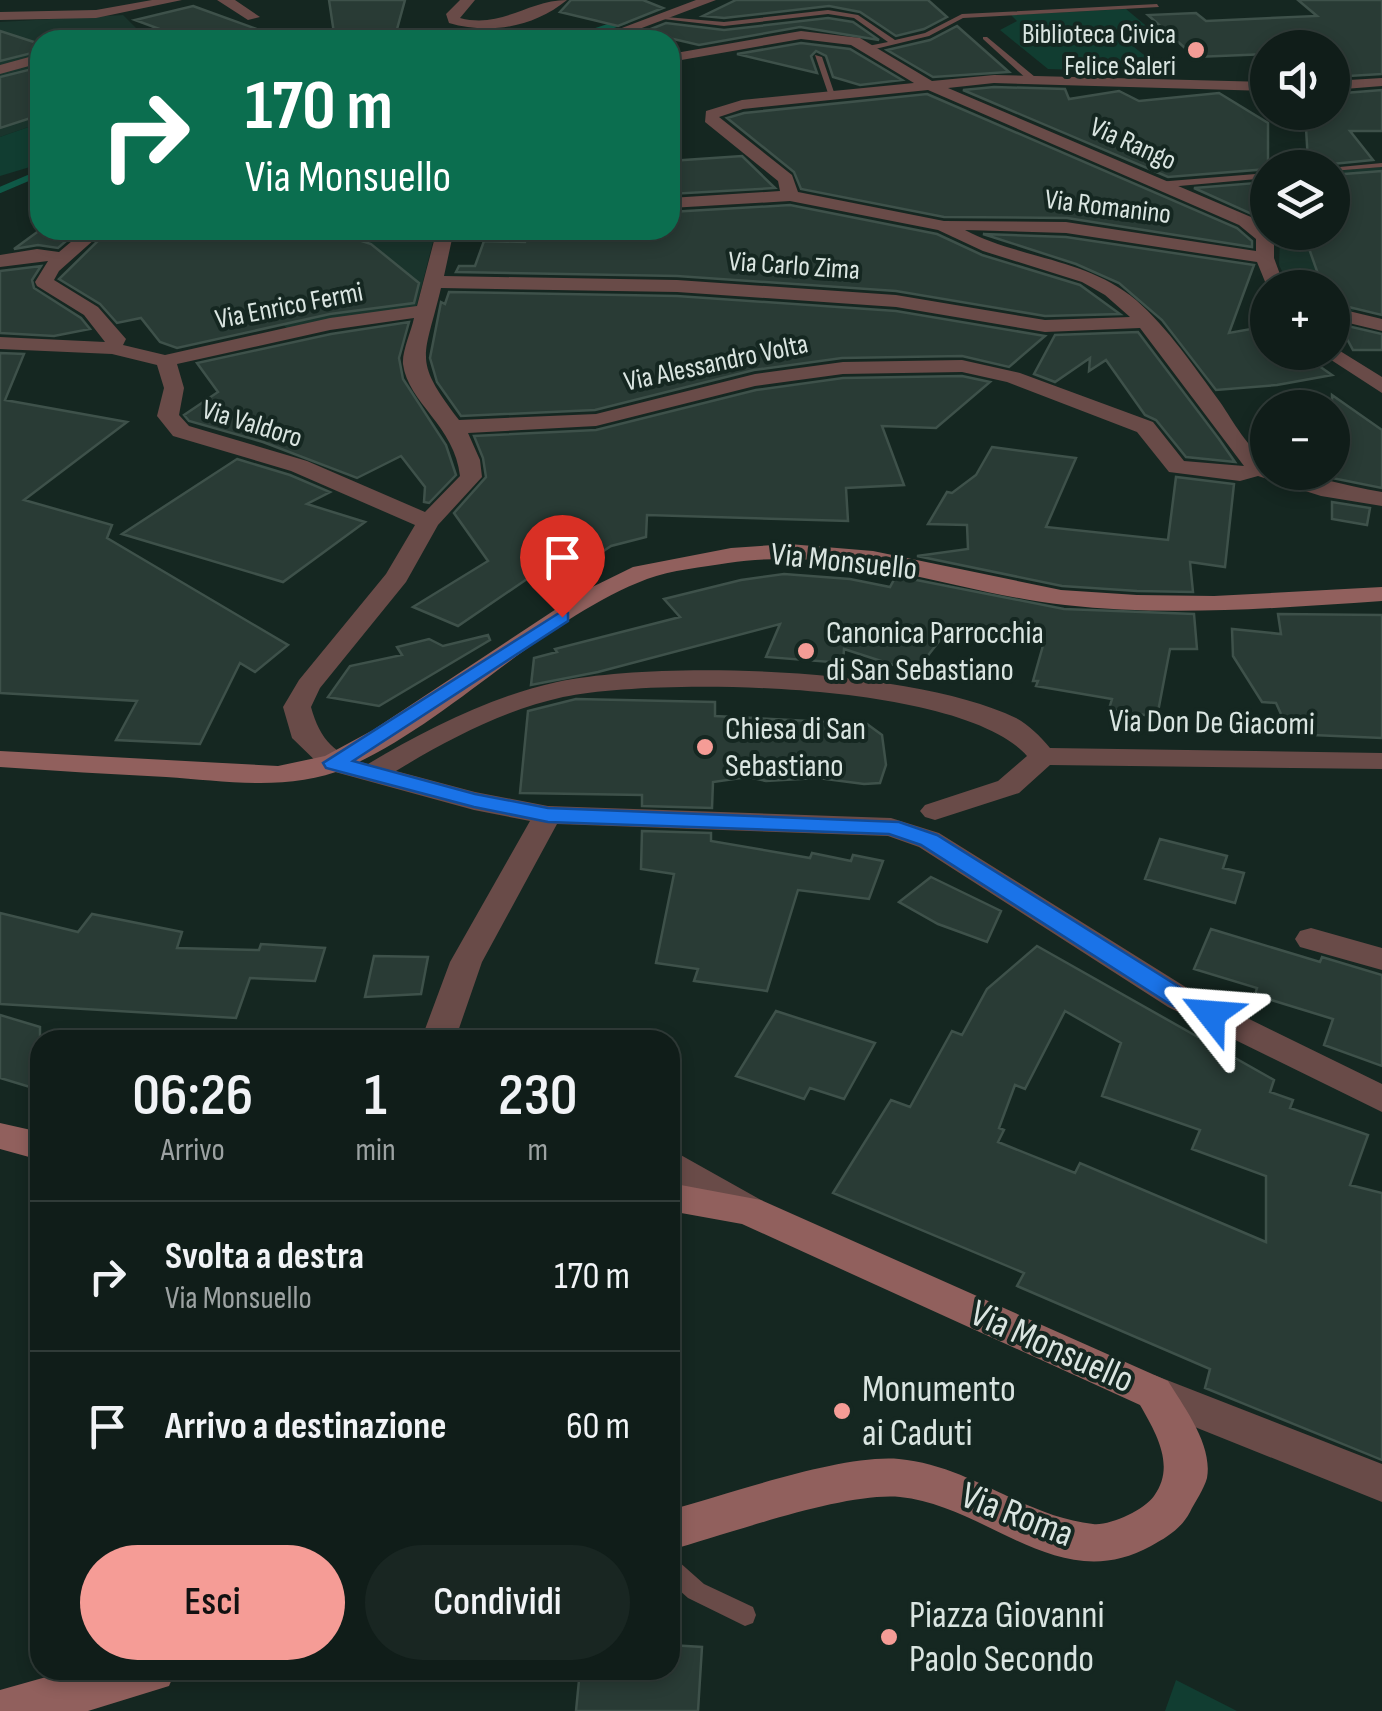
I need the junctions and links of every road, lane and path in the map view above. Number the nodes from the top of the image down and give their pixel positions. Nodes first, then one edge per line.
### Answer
1 (175, 0) edge
2 (224, 0) edge
3 (468, 0) edge
4 (560, 0) edge
5 (663, 0) edge
6 (709, 0) edge
7 (1157, 6) dead end
8 (692, 7) junction
9 (0, 16) edge
10 (252, 17) dead end
11 (666, 18) junction
12 (629, 30) edge
13 (985, 38) dead end
14 (894, 43) junction
15 (871, 48) junction
16 (680, 56) edge
17 (818, 56) dead end
18 (30, 61) edge
19 (0, 70) edge
20 (1032, 78) junction
21 (1382, 82) edge
22 (928, 85) junction
23 (1250, 85) edge
24 (1350, 85) edge
25 (833, 96) junction
26 (1382, 165) edge
27 (1350, 168) edge
28 (1250, 177) edge
29 (1157, 185) junction
30 (790, 196) junction
31 (680, 202) edge
32 (942, 226) junction
33 (84, 240) edge
34 (443, 240) edge
35 (62, 258) junction
36 (1265, 258) junction
37 (0, 261) edge
38 (1269, 270) edge
39 (436, 282) junction
40 (426, 312) junction
41 (1350, 318) edge
42 (1145, 322) junction
43 (1382, 326) edge
44 (0, 343) edge
45 (112, 348) junction
46 (165, 360) junction
47 (1350, 365) edge
48 (1382, 387) edge
49 (454, 427) junction
50 (1250, 460) edge
51 (1250, 473) edge
52 (1327, 490) edge
53 (1382, 499) edge
54 (428, 522) junction
55 (1382, 594) edge
56 (1042, 756) junction
57 (0, 759) edge
58 (1382, 761) edge
59 (334, 763) junction
60 (372, 774) junction
61 (935, 810) dead end
62 (548, 815) junction
63 (1310, 939) dead end
64 (1382, 959) edge
65 (442, 1030) edge
66 (1382, 1098) edge
67 (0, 1136) edge
68 (30, 1144) edge
69 (680, 1169) edge
70 (680, 1199) edge
71 (748, 1210) junction
72 (1154, 1393) junction
73 (1382, 1483) edge
74 (680, 1527) edge
75 (680, 1577) edge
76 (746, 1615) dead end
77 (118, 1680) edge
78 (6, 1711) edge

1 - 9 street
2 - 10 street
3 - 4 street
5 - 8 street
6 - 8 street
7 - 14 lane
8 - 11 street
11 - 12 street
11 - 14 lane
13 - 20 lane
14 - 15 lane
15 - 16 street, Via Rango
15 - 22 street, Via Rango
17 - 25 lane
18 - 19 street
20 - 22 street
20 - 23 street
21 - 24 street
22 - 25 street
22 - 29 street, Via Rango
25 - 30 street
26 - 27 lane
28 - 29 lane
29 - 36 street, Via Rango
30 - 31 street
30 - 32 street
32 - 36 street, Via Romanino
32 - 42 street
33 - 35 street
34 - 39 street
35 - 37 street
35 - 45 street
36 - 38 street, Via Rango
39 - 40 street
39 - 42 street, Via Carlo Zima
40 - 46 street, Via Enrico Fermi
40 - 49 street
41 - 43 street
42 - 50 street
44 - 45 street
45 - 46 street
46 - 54 street, Via Valdoro
47 - 48 street
49 - 51 street, Via Alessandro Volta
49 - 54 street
52 - 53 street
54 - 59 street
55 - 59 main road, Via Monsuello
56 - 58 street, Via Don De Giacomi
56 - 60 street
56 - 61 street
57 - 59 main road, Via Monsuello
59 - 60 street
60 - 62 street
62 - 65 street
62 - 66 street
63 - 64 street
67 - 68 main road
69 - 71 street
70 - 71 main road, Via Monsuello
71 - 72 main road, Via Monsuello
72 - 73 street
72 - 74 main road, Via Roma
75 - 76 lane
77 - 78 main road

